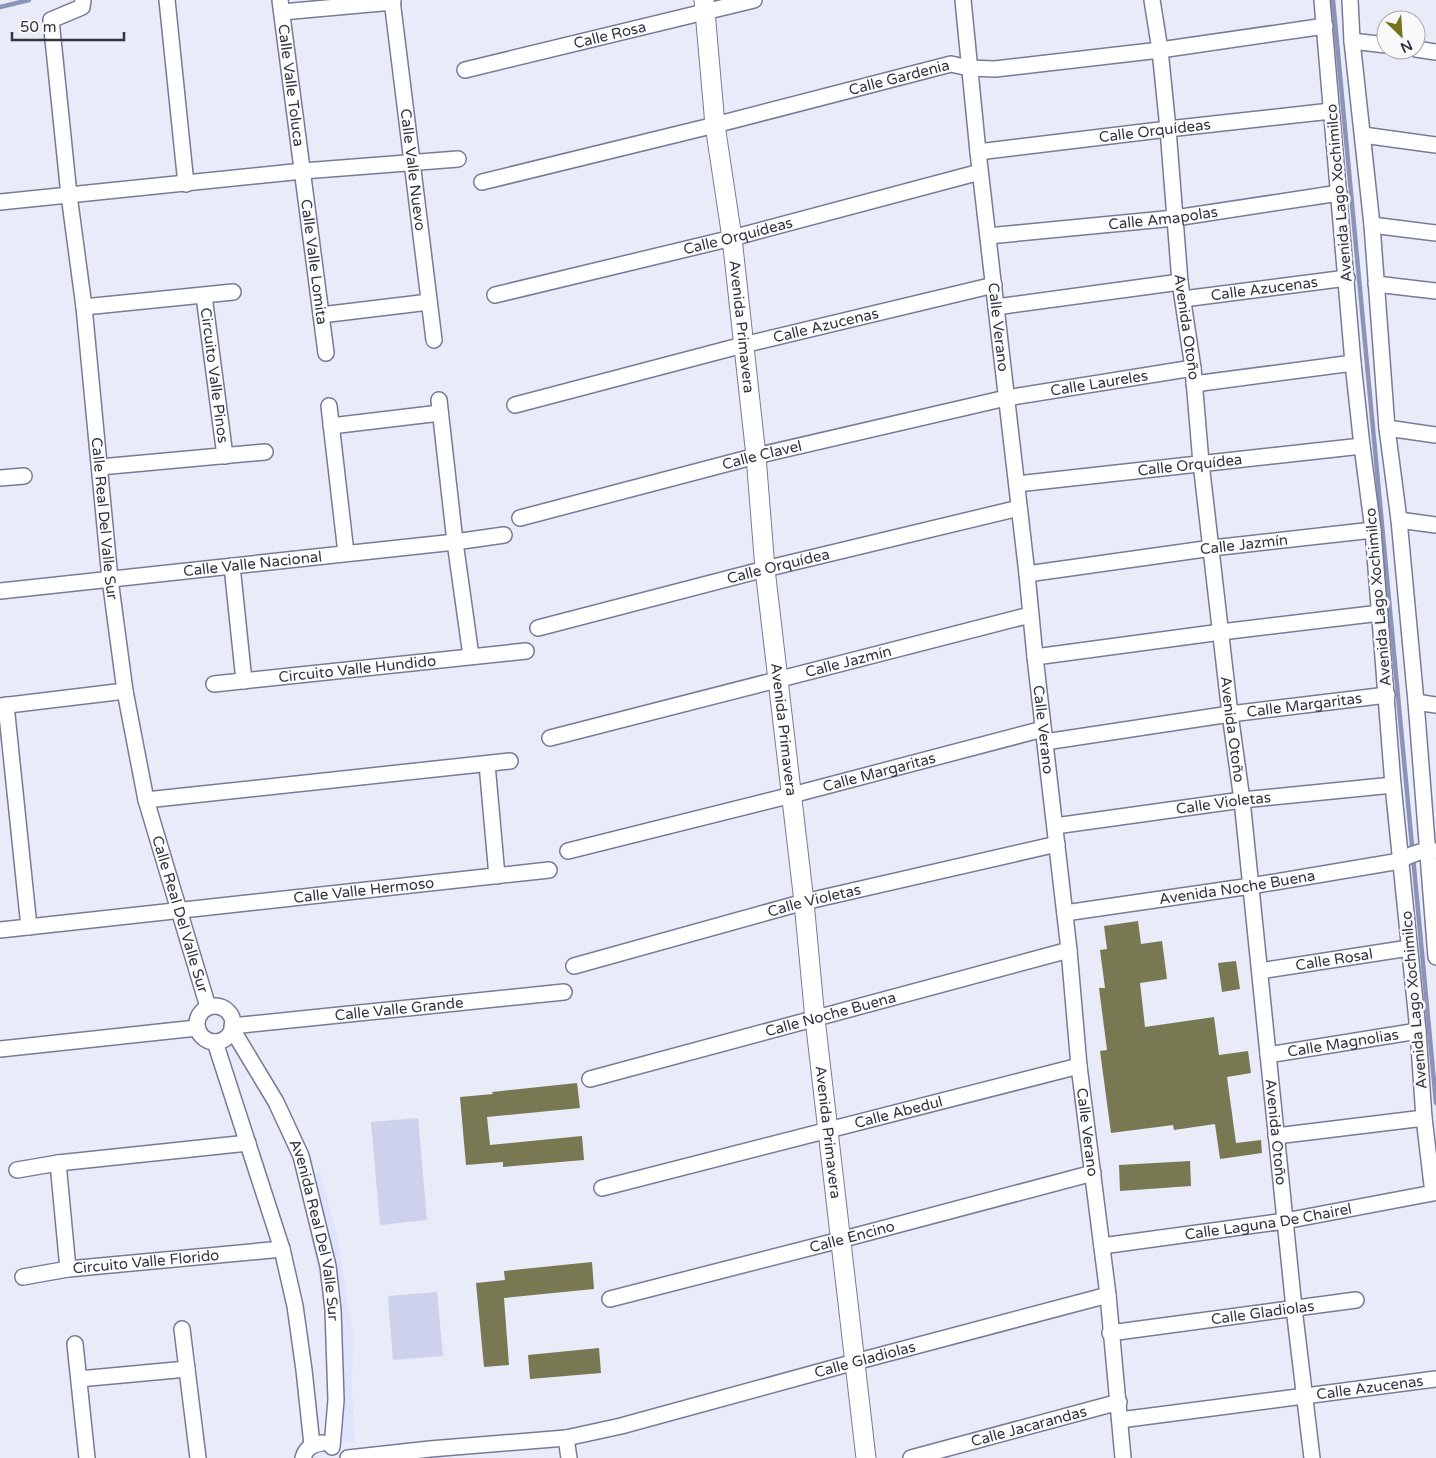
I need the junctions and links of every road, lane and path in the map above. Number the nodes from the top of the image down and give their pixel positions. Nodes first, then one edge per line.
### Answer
1 (83, 0) edge
2 (168, 0) edge
3 (754, 0) edge
4 (963, 0) edge
5 (1152, 0) edge
6 (1322, 0) edge
7 (1350, 0) edge
8 (393, 1) edge
9 (281, 6) edge
10 (704, 6) edge
11 (1325, 26) junction
12 (1352, 41) junction
13 (1376, 45) edge
14 (1160, 50) junction
15 (969, 68) junction
16 (465, 70) dead end
17 (1331, 111) junction
18 (715, 125) junction
19 (1168, 129) junction
20 (1363, 135) junction
21 (1436, 145) edge
22 (978, 152) junction
23 (458, 158) dead end
24 (412, 162) junction
25 (303, 171) junction
26 (980, 172) junction
27 (482, 182) dead end
28 (186, 184) junction
29 (1339, 193) junction
30 (69, 195) junction
31 (0, 202) edge
32 (1175, 218) junction
33 (1372, 225) junction
34 (1436, 233) edge
35 (988, 236) junction
36 (732, 238) junction
37 (1347, 278) junction
38 (1180, 282) junction
39 (1376, 284) junction
40 (994, 286) junction
41 (1436, 291) edge
42 (233, 292) dead end
43 (495, 295) dead end
44 (204, 296) junction
45 (1183, 299) junction
46 (429, 302) junction
47 (84, 307) junction
48 (996, 307) junction
49 (321, 315) junction
50 (434, 340) dead end
51 (743, 345) junction
52 (326, 353) dead end
53 (1353, 363) junction
54 (1193, 368) junction
55 (1194, 384) junction
56 (1006, 398) junction
57 (515, 405) dead end
58 (329, 406) dead end
59 (331, 426) junction
60 (1388, 428) junction
61 (1436, 435) edge
62 (1362, 446) junction
63 (265, 452) dead end
64 (225, 456) junction
65 (756, 456) junction
66 (1201, 463) junction
67 (100, 467) junction
68 (24, 476) dead end
69 (0, 478) edge
70 (1017, 484) junction
71 (1019, 508) junction
72 (520, 518) dead end
73 (1399, 520) junction
74 (1436, 525) edge
75 (1373, 530) junction
76 (504, 535) dead end
77 (455, 542) junction
78 (1212, 548) junction
79 (346, 553) junction
80 (232, 566) junction
81 (765, 569) junction
82 (1027, 574) junction
83 (110, 579) junction
84 (0, 591) edge
85 (1380, 614) junction
86 (1030, 615) junction
87 (538, 628) dead end
88 (1220, 632) junction
89 (526, 651) dead end
90 (471, 656) junction
91 (1035, 657) junction
92 (778, 679) junction
93 (244, 681) junction
94 (214, 684) dead end
95 (124, 691) junction
96 (1387, 695) junction
97 (1416, 702) junction
98 (1436, 705) edge
99 (3, 706) edge
100 (1230, 714) junction
101 (1044, 735) junction
102 (550, 738) dead end
103 (510, 761) dead end
104 (487, 764) junction
105 (1393, 785) junction
106 (1430, 792) edge
107 (792, 795) junction
108 (146, 800) junction
109 (1242, 800) junction
110 (1055, 826) junction
111 (1057, 844) junction
112 (568, 850) dead end
113 (1418, 854) edge
114 (549, 870) dead end
115 (498, 876) junction
116 (1251, 886) junction
117 (804, 902) junction
118 (179, 910) junction
119 (1065, 913) junction
120 (29, 927) junction
121 (0, 930) edge
122 (1409, 948) junction
123 (1069, 950) junction
124 (1436, 957) edge
125 (574, 966) dead end
126 (1260, 971) junction
127 (564, 992) dead end
128 (208, 1007) junction
129 (815, 1019) junction
130 (197, 1028) junction
131 (232, 1028) junction
132 (1418, 1030) junction
133 (215, 1042) junction
134 (0, 1049) edge
135 (1268, 1055) junction
136 (1079, 1066) junction
137 (590, 1079) dead end
138 (1424, 1118) junction
139 (828, 1130) junction
140 (1276, 1136) junction
141 (248, 1143) junction
142 (58, 1163) junction
143 (17, 1170) dead end
144 (1093, 1173) junction
145 (602, 1188) dead end
146 (1433, 1193) joint
147 (1285, 1221) junction
148 (840, 1240) junction
149 (1102, 1246) junction
150 (282, 1249) junction
151 (68, 1269) junction
152 (23, 1276) dead end
153 (1108, 1295) junction
154 (610, 1298) dead end
155 (1356, 1300) dead end
156 (1294, 1308) junction
157 (182, 1329) dead end
158 (1110, 1334) junction
159 (75, 1344) dead end
160 (854, 1362) junction
161 (187, 1369) junction
162 (79, 1378) junction
163 (1436, 1379) edge
164 (1304, 1395) junction
165 (1119, 1402) junction
166 (1120, 1420) junction
167 (566, 1438) junction
168 (312, 1445) junction
169 (335, 1453) edge
170 (431, 1454) edge
171 (87, 1458) edge
172 (198, 1458) edge
173 (303, 1458) edge
174 (348, 1458) edge
175 (569, 1458) edge
176 (866, 1458) edge
177 (911, 1458) edge
178 (1123, 1458) edge
179 (1312, 1458) edge

1 - 30 street, Calle Real Del Valle Sur
2 - 28 street
3 - 10 street, Calle Rosa
4 - 15 street, Calle Verano
5 - 14 street, Avenida Otoño
6 - 11 street, Avenida Lago Xochimilco
7 - 12 street, Avenida Lago Xochimilco
8 - 9 street
8 - 24 street, Calle Valle Nuevo
9 - 25 street, Calle Valle Toluca
10 - 16 street, Calle Rosa
10 - 18 street, Avenida Primavera
11 - 14 street, Calle Gardenia
11 - 17 street, Avenida Lago Xochimilco
12 - 13 street
12 - 20 street, Avenida Lago Xochimilco
14 - 15 street, Calle Gardenia
14 - 19 street, Avenida Otoño
15 - 18 street, Calle Gardenia
15 - 22 street, Calle Verano
17 - 19 street, Calle Orquídeas
17 - 29 street, Avenida Lago Xochimilco
18 - 27 street, Calle Gardenia
18 - 36 street, Avenida Primavera
19 - 22 street, Calle Orquídeas
19 - 32 street, Avenida Otoño
20 - 21 street
20 - 33 street, Avenida Lago Xochimilco
22 - 26 street, Calle Verano
23 - 24 street
24 - 25 street
24 - 46 street, Calle Valle Nuevo
25 - 28 street
25 - 49 street, Calle Valle Lomita
26 - 35 street, Calle Verano
26 - 36 street, Calle Orquídeas
28 - 30 street
29 - 32 street, Calle Amapolas
29 - 37 street, Avenida Lago Xochimilco
30 - 31 street
30 - 47 street, Calle Real Del Valle Sur
32 - 35 street, Calle Amapolas
32 - 38 street, Avenida Otoño
33 - 34 street
33 - 39 street, Avenida Lago Xochimilco
35 - 40 street, Calle Verano
36 - 43 street, Calle Orquídeas
36 - 51 street, Avenida Primavera
37 - 45 street, Calle Azucenas
37 - 53 street, Avenida Lago Xochimilco
38 - 45 street, Avenida Otoño
38 - 48 street
39 - 41 street
39 - 60 street, Avenida Lago Xochimilco
40 - 48 street, Calle Verano
40 - 51 street, Calle Azucenas
42 - 44 street, Circuito Valle Pinos
44 - 47 street, Circuito Valle Pinos
44 - 64 street, Circuito Valle Pinos
45 - 54 street, Avenida Otoño
46 - 49 street
46 - 50 street, Calle Valle Nuevo
47 - 67 street, Calle Real Del Valle Sur
48 - 56 street, Calle Verano
49 - 52 street, Calle Valle Lomita
51 - 57 street, Calle Azucenas
51 - 65 street, Avenida Primavera
53 - 55 street
53 - 62 street, Avenida Lago Xochimilco
54 - 55 street, Avenida Otoño
54 - 56 street, Calle Laureles
55 - 66 street, Avenida Otoño
56 - 65 street, Calle Clavel
56 - 70 street, Calle Verano
58 - 59 street
59 - 77 street
59 - 79 street
60 - 61 street
60 - 73 street, Avenida Lago Xochimilco
62 - 66 street, Calle Orquídea
62 - 75 street, Avenida Lago Xochimilco
63 - 64 street, Circuito Valle Pinos
64 - 67 street, Circuito Valle Pinos
65 - 72 street, Calle Clavel
65 - 81 street, Avenida Primavera
66 - 70 street, Calle Orquídea
66 - 78 street, Avenida Otoño
67 - 83 street, Calle Real Del Valle Sur
68 - 69 street
70 - 71 street, Calle Verano
71 - 81 street, Calle Orquídea
71 - 82 street, Calle Verano
73 - 74 street
73 - 97 street, Avenida Lago Xochimilco
75 - 78 street, Calle Jazmín
75 - 85 street, Avenida Lago Xochimilco
76 - 77 street, Calle Valle Nacional
77 - 79 street, Calle Valle Nacional
77 - 90 street
78 - 82 street, Calle Jazmín
78 - 88 street, Avenida Otoño
79 - 80 street, Calle Valle Nacional
80 - 83 street, Calle Valle Nacional
80 - 93 street
81 - 87 street, Calle Orquídea
81 - 92 street, Avenida Primavera
82 - 86 street, Calle Verano
83 - 84 street, Calle Valle Nacional
83 - 95 street, Calle Real Del Valle Sur
85 - 88 street
85 - 96 street, Avenida Lago Xochimilco
86 - 91 street, Calle Verano
86 - 92 street, Calle Jazmín
88 - 91 street
88 - 100 street, Avenida Otoño
89 - 90 street, Circuito Valle Hundido
90 - 93 street, Circuito Valle Hundido
91 - 101 street, Calle Verano
92 - 102 street, Calle Jazmín
92 - 107 street, Avenida Primavera
93 - 94 street, Circuito Valle Hundido
95 - 99 street
95 - 108 street, Calle Real Del Valle Sur
96 - 100 street, Calle Margaritas
96 - 105 street, Avenida Lago Xochimilco
97 - 98 street
97 - 106 street, Avenida Lago Xochimilco
99 - 120 street
100 - 101 street, Calle Margaritas
100 - 109 street, Avenida Otoño
101 - 107 street, Calle Margaritas
101 - 110 street, Calle Verano
103 - 104 street
104 - 108 street
104 - 115 street
105 - 109 street, Calle Violetas
105 - 113 street, Avenida Lago Xochimilco
106 - 113 street, Avenida Lago Xochimilco
107 - 112 street, Calle Margaritas
107 - 117 street, Avenida Primavera
108 - 118 street, Calle Real Del Valle Sur
109 - 110 street, Calle Violetas
109 - 116 street, Avenida Otoño
110 - 111 street, Calle Verano
111 - 117 street, Calle Violetas
111 - 119 street, Calle Verano
113 - 116 street, Avenida Noche Buena
113 - 122 street, Avenida Lago Xochimilco
113 - 124 street, Avenida Lago Xochimilco
114 - 115 street, Calle Valle Hermoso
115 - 118 street, Calle Valle Hermoso
116 - 119 street, Avenida Noche Buena
116 - 126 street, Avenida Otoño
117 - 125 street, Calle Violetas
117 - 129 street, Avenida Primavera
118 - 120 street, Calle Valle Hermoso
118 - 128 street, Calle Real Del Valle Sur
119 - 123 street, Calle Verano
120 - 121 street, Calle Valle Hermoso
122 - 126 street, Calle Rosal
122 - 132 street, Avenida Lago Xochimilco
123 - 129 street, Calle Noche Buena
123 - 136 street, Calle Verano
126 - 135 street, Avenida Otoño
127 - 131 street, Calle Valle Grande
128 - 130 street
128 - 131 street
129 - 137 street, Calle Noche Buena
129 - 139 street, Avenida Primavera
130 - 133 street
130 - 134 street
131 - 133 street
131 - 169 street, Avenida Real Del Valle Sur
132 - 135 street, Calle Magnolias
132 - 138 street, Avenida Lago Xochimilco
133 - 141 street
135 - 140 street, Avenida Otoño
136 - 139 street, Calle Abedul
136 - 144 street, Calle Verano
138 - 140 street
138 - 146 street, Avenida Lago Xochimilco
139 - 145 street, Calle Abedul
139 - 148 street, Avenida Primavera
140 - 147 street, Avenida Otoño
141 - 142 street
141 - 150 street
142 - 143 street
142 - 151 street, Circuito Valle Florido
144 - 148 street, Calle Encino
144 - 149 street, Calle Verano
146 - 147 street, Calle Laguna De Chairel
147 - 149 street, Calle Laguna De Chairel
147 - 156 street, Avenida Otoño
148 - 154 street, Calle Encino
148 - 160 street, Avenida Primavera
149 - 153 street, Calle Verano
150 - 151 street, Circuito Valle Florido
150 - 168 street
151 - 152 street
153 - 158 street, Calle Verano
153 - 160 street, Calle Gladiolas
155 - 156 street, Calle Gladiolas
156 - 158 street, Calle Gladiolas
156 - 164 street, Avenida Otoño
157 - 161 street
158 - 165 street, Calle Verano
159 - 162 street
160 - 167 street, Calle Gladiolas
160 - 176 street, Avenida Primavera
161 - 162 street
161 - 172 street
162 - 171 street
163 - 164 street, Calle Azucenas
164 - 166 street, Calle Azucenas
164 - 179 street, Avenida Otoño
165 - 166 street, Calle Verano
165 - 177 street, Calle Jacarandas
166 - 178 street, Calle Verano
167 - 170 street, Calle Gladiolas
167 - 175 street
168 - 169 street
168 - 173 street
170 - 174 street, Calle Gladiolas

